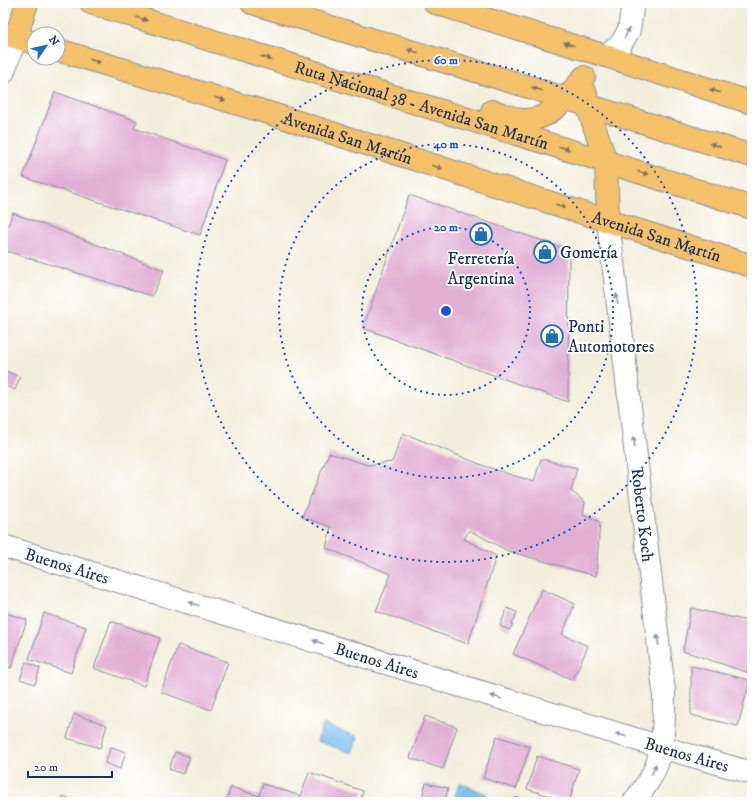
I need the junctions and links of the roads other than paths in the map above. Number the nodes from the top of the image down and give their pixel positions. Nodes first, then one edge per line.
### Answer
1 (26, 3) edge
2 (91, 3) edge
3 (252, 3) edge
4 (435, 3) edge
5 (633, 3) edge
6 (18, 38) edge
7 (66, 52) edge
8 (606, 56) junction
9 (3, 73) edge
10 (584, 77) junction
11 (368, 89) junction
12 (566, 98) junction
13 (752, 103) edge
14 (588, 105) junction
15 (752, 156) edge
16 (606, 161) junction
17 (752, 208) edge
18 (608, 221) junction
19 (752, 266) edge
20 (3, 546) edge
21 (661, 747) junction
22 (752, 773) edge
23 (634, 802) edge

1 - 6 main road
2 -> 11 main road, Ruta Nacional 38 - Avenida San Martín
12 -> 3 main road
8 -> 4 main road
8 -> 5 street
6 - 9 street
7 -> 18 main road, Avenida San Martín
8 - 10 main road
13 -> 8 main road
10 - 12 main road
10 - 14 main road
11 - 12 main road
11 -> 16 main road, Ruta Nacional 38 - Avenida San Martín
12 - 14 main road
15 -> 14 main road
14 - 16 main road
16 -> 17 main road, Ruta Nacional 38 - Avenida San Martín
16 - 18 main road
18 - 19 main road, Avenida San Martín
21 -> 18 street, Roberto Koch
21 -> 20 street, Buenos Aires
21 - 22 street, Buenos Aires
23 -> 21 street, Roberto Koch

